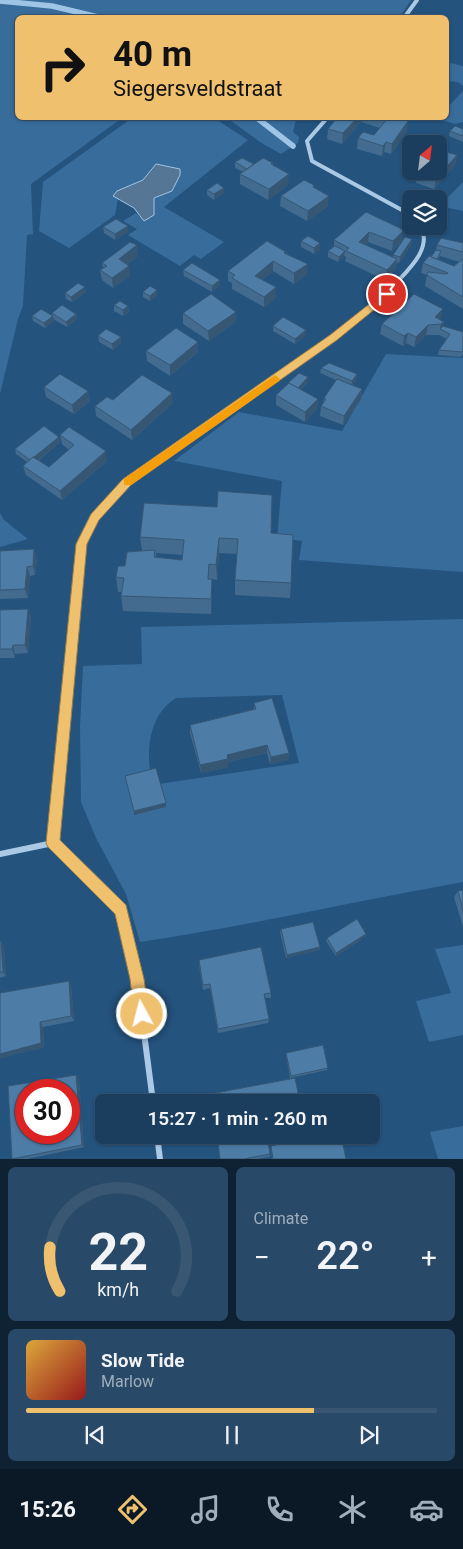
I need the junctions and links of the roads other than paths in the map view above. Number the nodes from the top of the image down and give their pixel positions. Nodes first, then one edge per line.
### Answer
1 (417, 0) edge
2 (406, 15) edge
3 (325, 120) edge
4 (402, 210) edge
5 (426, 235) edge
6 (53, 843) junction
7 (0, 854) edge
8 (152, 1094) edge
9 (158, 1144) edge
10 (160, 1159) edge

1 - 2 street
3 - 4 street
5 - 6 street
6 - 7 street
6 - 8 street
9 - 10 street

